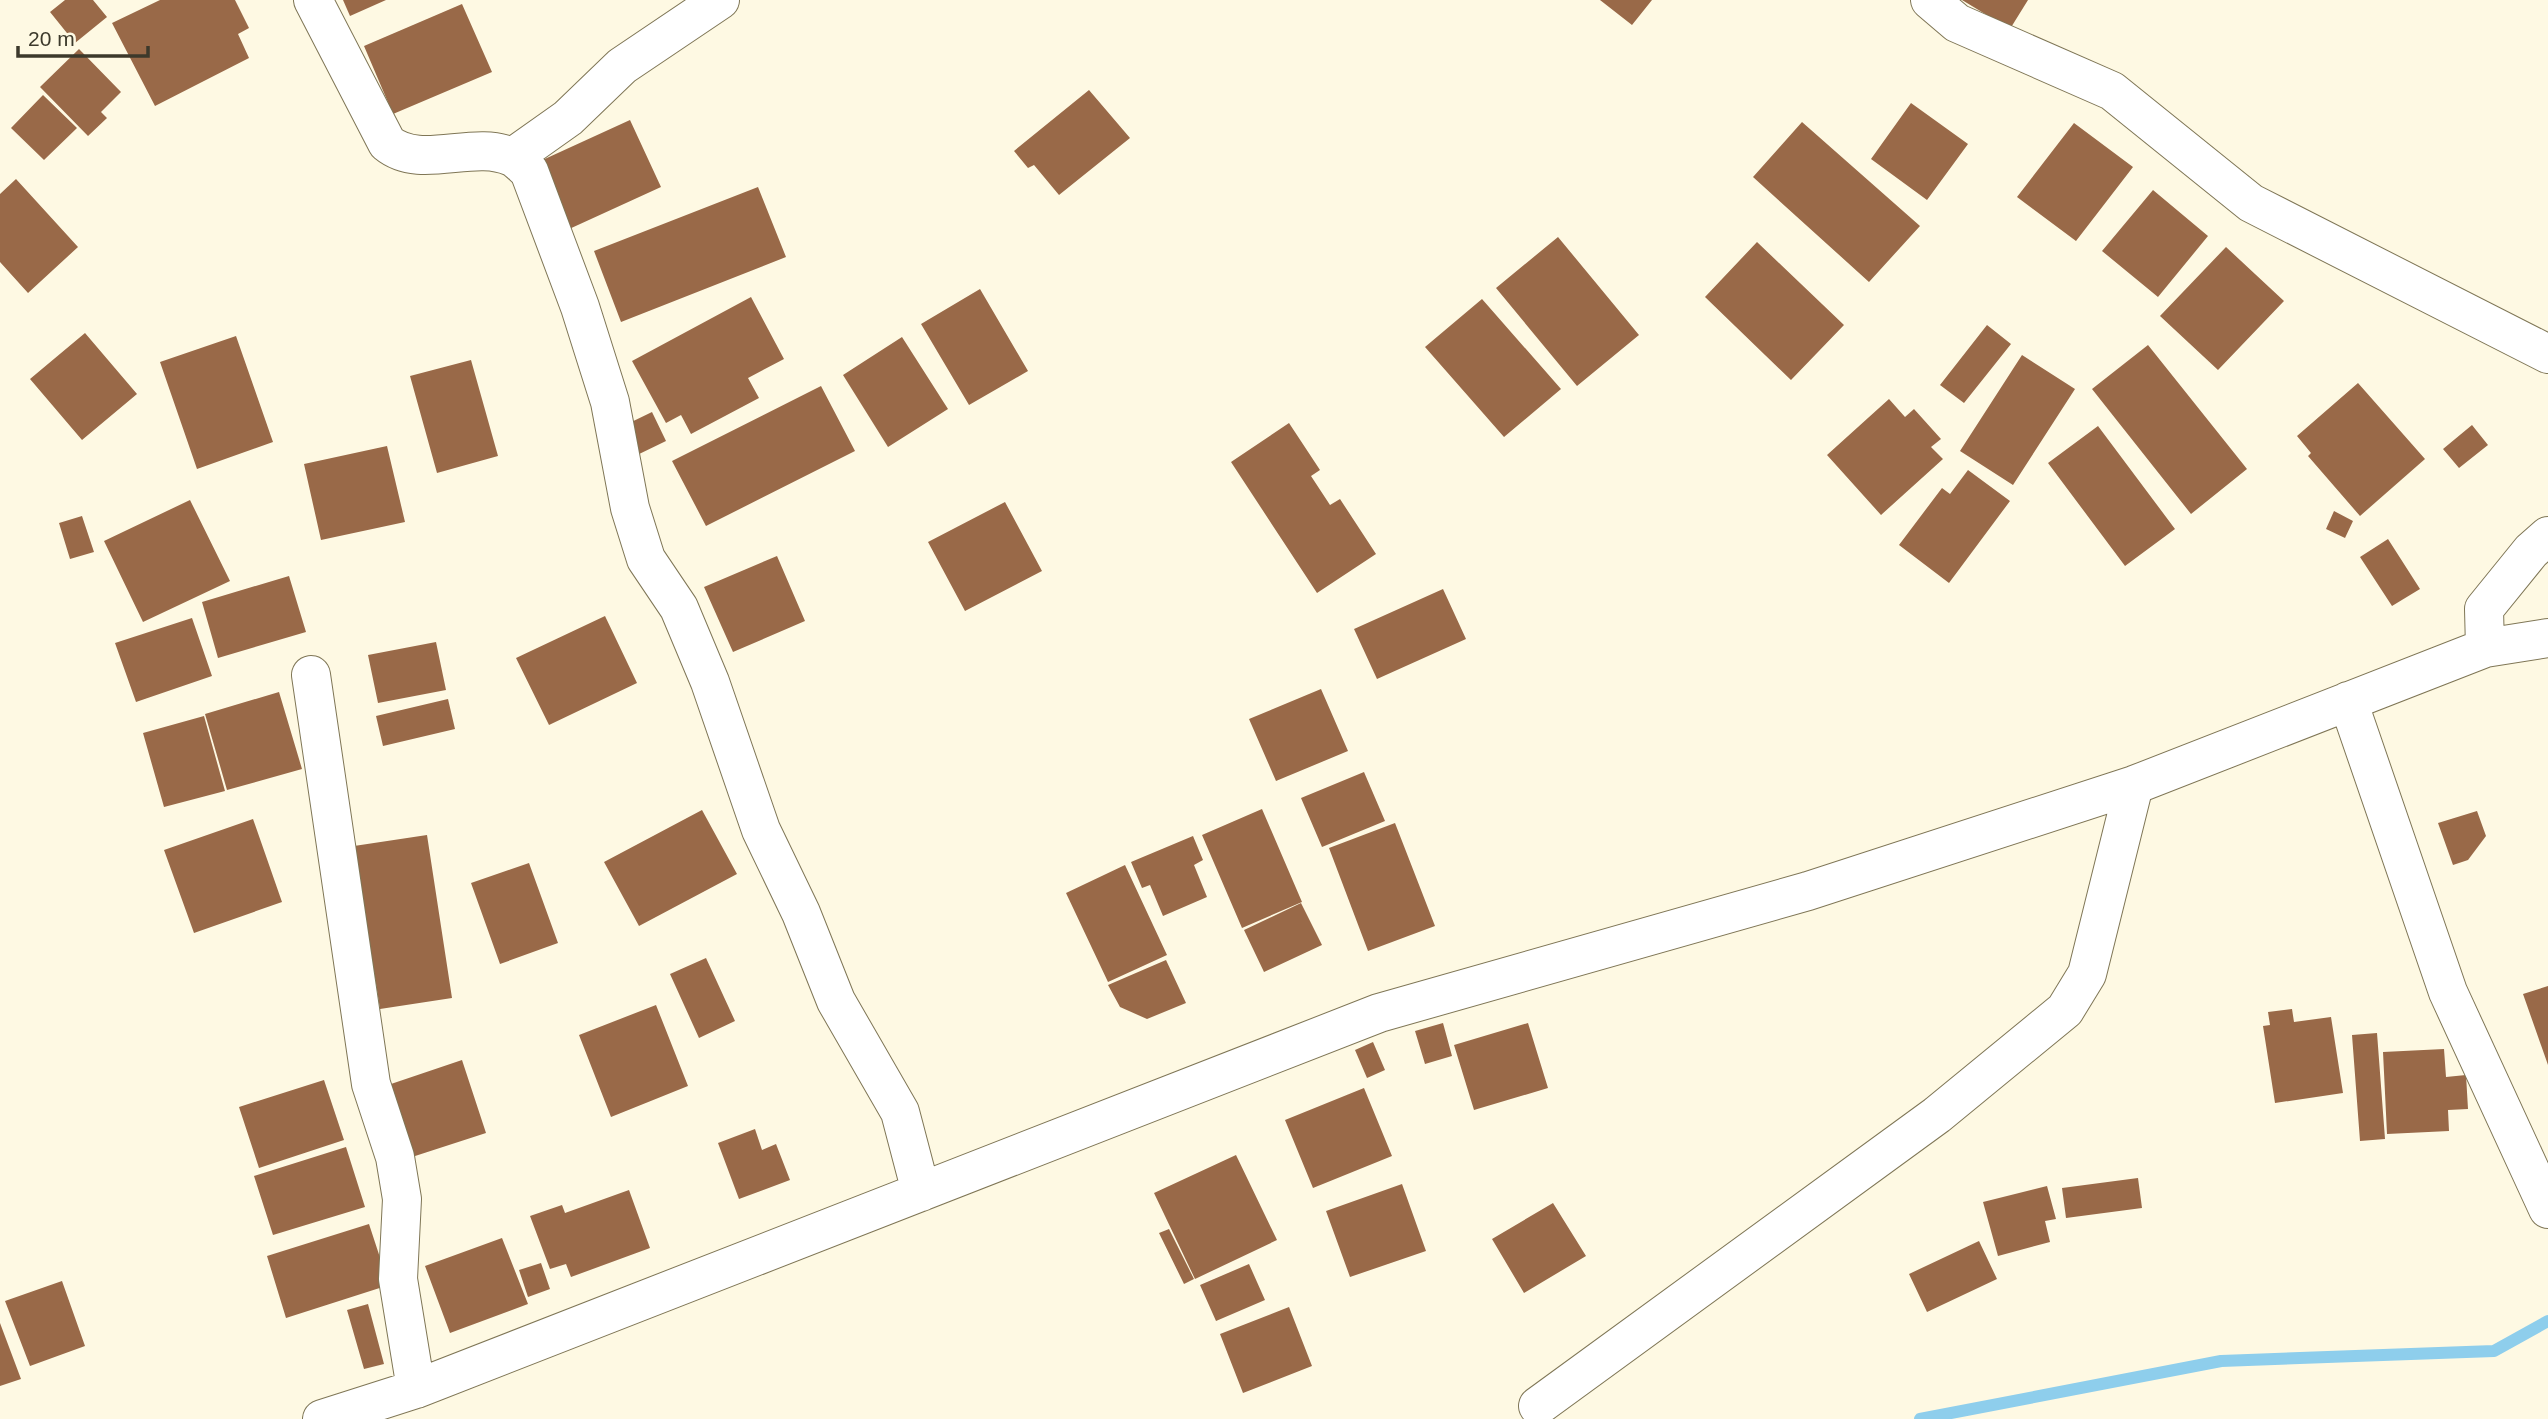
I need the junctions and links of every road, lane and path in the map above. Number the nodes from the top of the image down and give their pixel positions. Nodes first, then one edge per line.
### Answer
1 (313, 0) edge
2 (720, 0) edge
3 (1930, 0) edge
4 (513, 158) junction
5 (2548, 354) edge
6 (2548, 536) edge
7 (2548, 638) edge
8 (2485, 648) junction
9 (311, 676) dead end
10 (2348, 701) junction
11 (2134, 785) junction
12 (922, 1192) junction
13 (2548, 1209) edge
14 (416, 1390) junction
15 (1538, 1406) dead end
16 (322, 1419) edge

1 - 4 street
2 - 4 street
3 - 5 street
4 - 12 street
6 - 8 street
7 - 8 street
8 - 10 street
9 - 14 street
10 - 11 street
10 - 13 street
11 - 12 street
11 - 15 street
12 - 14 street
14 - 16 street

